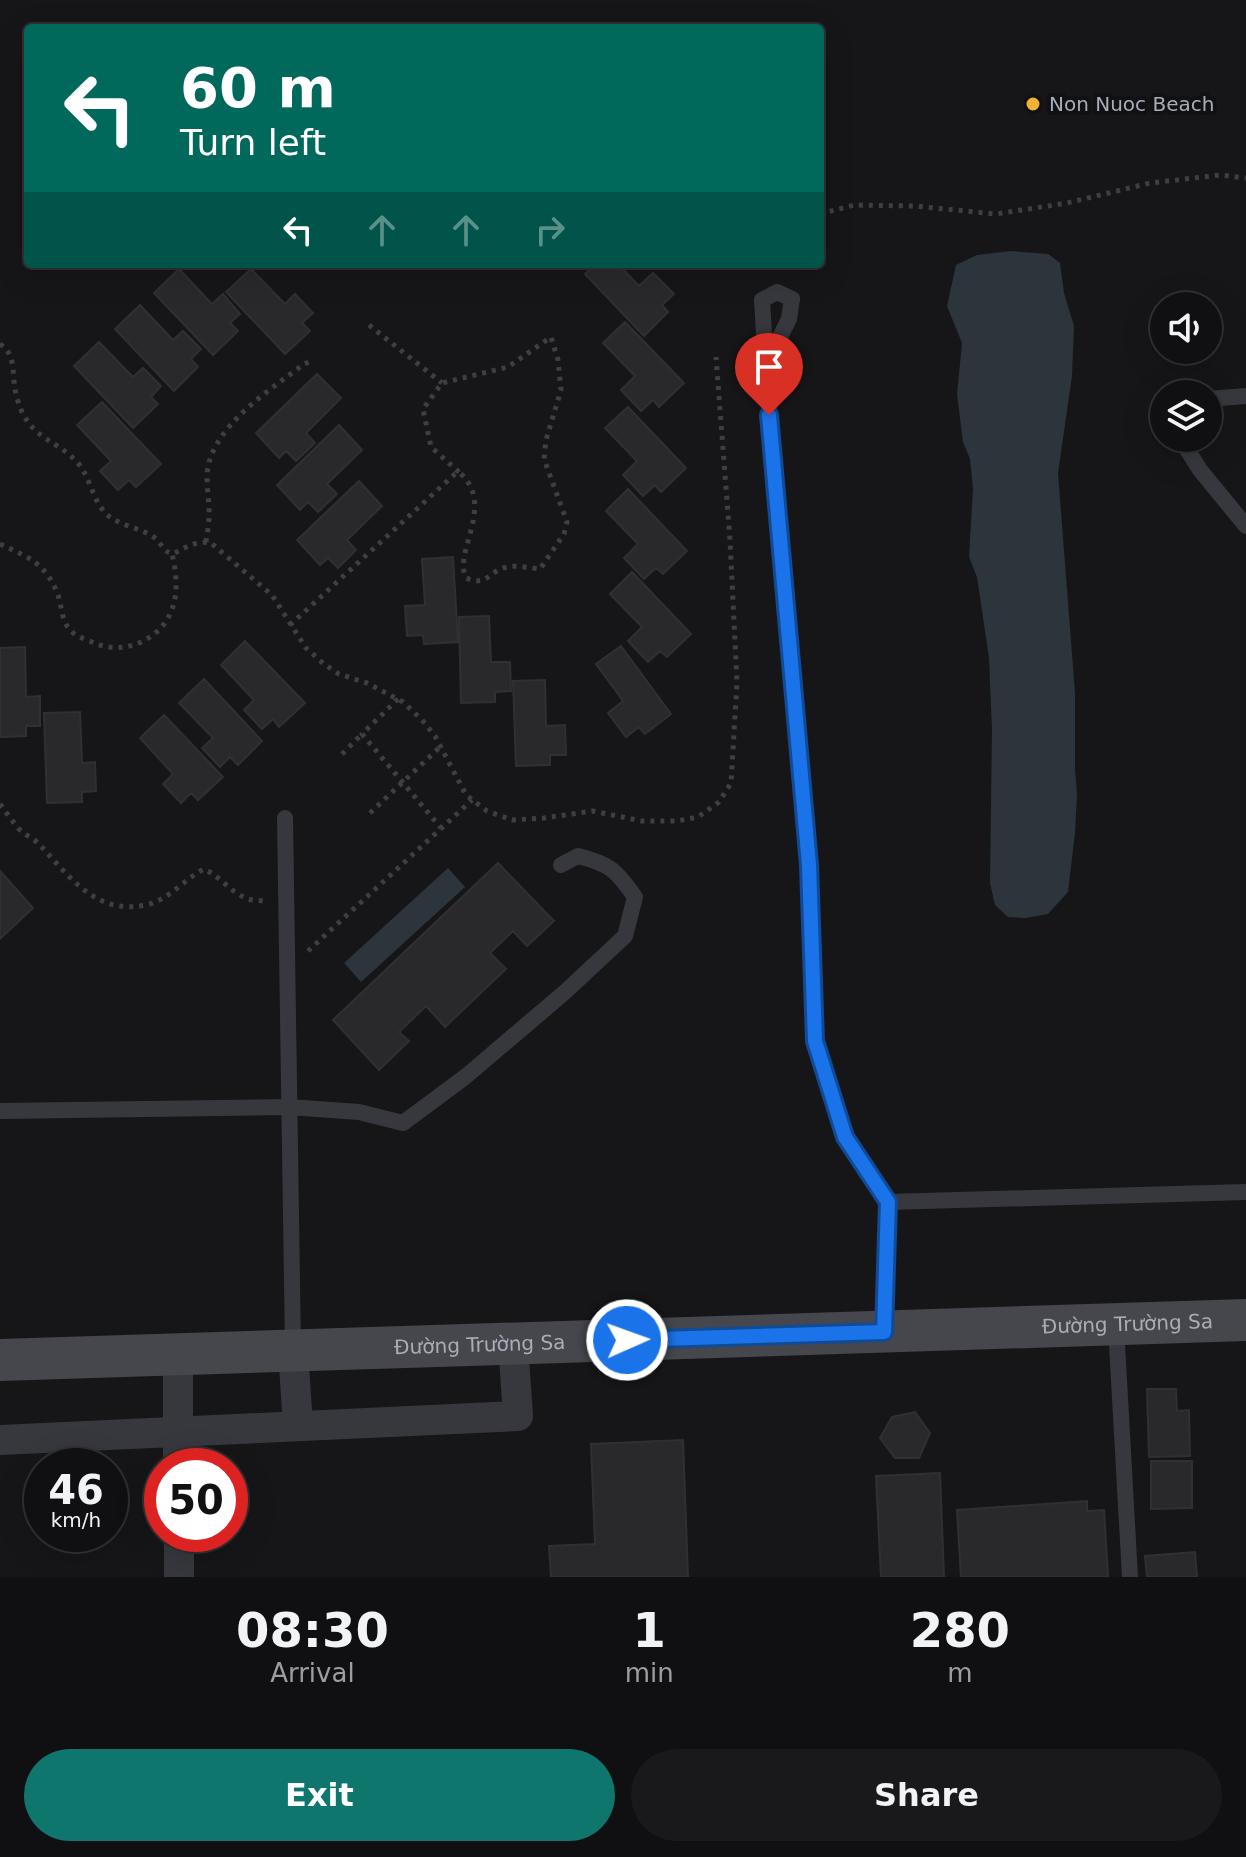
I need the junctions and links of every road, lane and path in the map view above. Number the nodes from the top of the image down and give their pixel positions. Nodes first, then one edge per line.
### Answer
1 (1246, 178) edge
2 (824, 213) edge
3 (369, 325) dead end
4 (0, 344) edge
5 (716, 357) dead end
6 (312, 361) dead end
7 (766, 365) dead end
8 (442, 383) junction
9 (1246, 396) edge
10 (1222, 398) edge
11 (1189, 452) edge
12 (460, 473) junction
13 (1246, 526) edge
14 (206, 542) junction
15 (0, 544) edge
16 (172, 554) junction
17 (290, 625) junction
18 (398, 699) junction
19 (362, 734) junction
20 (440, 747) junction
21 (342, 754) dead end
22 (402, 782) junction
23 (472, 800) junction
24 (0, 804) edge
25 (370, 813) dead end
26 (285, 818) dead end
27 (441, 828) junction
28 (561, 865) dead end
29 (286, 911) junction
30 (287, 971) junction
31 (289, 1107) junction
32 (0, 1111) edge
33 (1246, 1192) edge
34 (888, 1202) junction
35 (1246, 1320) edge
36 (1116, 1326) junction
37 (884, 1332) junction
38 (513, 1343) junction
39 (293, 1350) junction
40 (178, 1354) junction
41 (0, 1360) edge
42 (298, 1426) junction
43 (178, 1431) junction
44 (0, 1440) edge
45 (178, 1448) edge
46 (179, 1552) edge
47 (179, 1577) edge
48 (1130, 1577) edge

1 - 2 path
3 - 8 path
4 - 16 path
5 - 23 path
6 - 14 path
7 - 34 lane
8 - 12 path
8 - 12 path
9 - 10 lane
11 - 13 lane
12 - 17 path
14 - 16 path
14 - 17 path
15 - 16 path
17 - 18 path
18 - 19 path
18 - 20 path
19 - 21 path
19 - 22 path
20 - 22 path
20 - 23 path
22 - 25 path
22 - 27 path
23 - 27 path
24 - 29 path
26 - 29 lane
27 - 30 path
28 - 31 lane
29 - 30 lane
30 - 31 lane
31 - 32 lane
31 - 39 lane
33 - 34 lane
34 - 37 lane
35 - 36 main road, Đường Trường Sa
36 - 37 main road, Đường Trường Sa
36 - 48 lane
37 - 38 main road, Đường Trường Sa
38 - 39 main road, Đường Trường Sa
38 - 42 street
39 - 40 main road, Đường Trường Sa
39 - 42 street
40 - 41 main road, Đường Trường Sa
40 - 43 street
42 - 43 street
43 - 44 street
43 - 45 street
46 - 47 street

